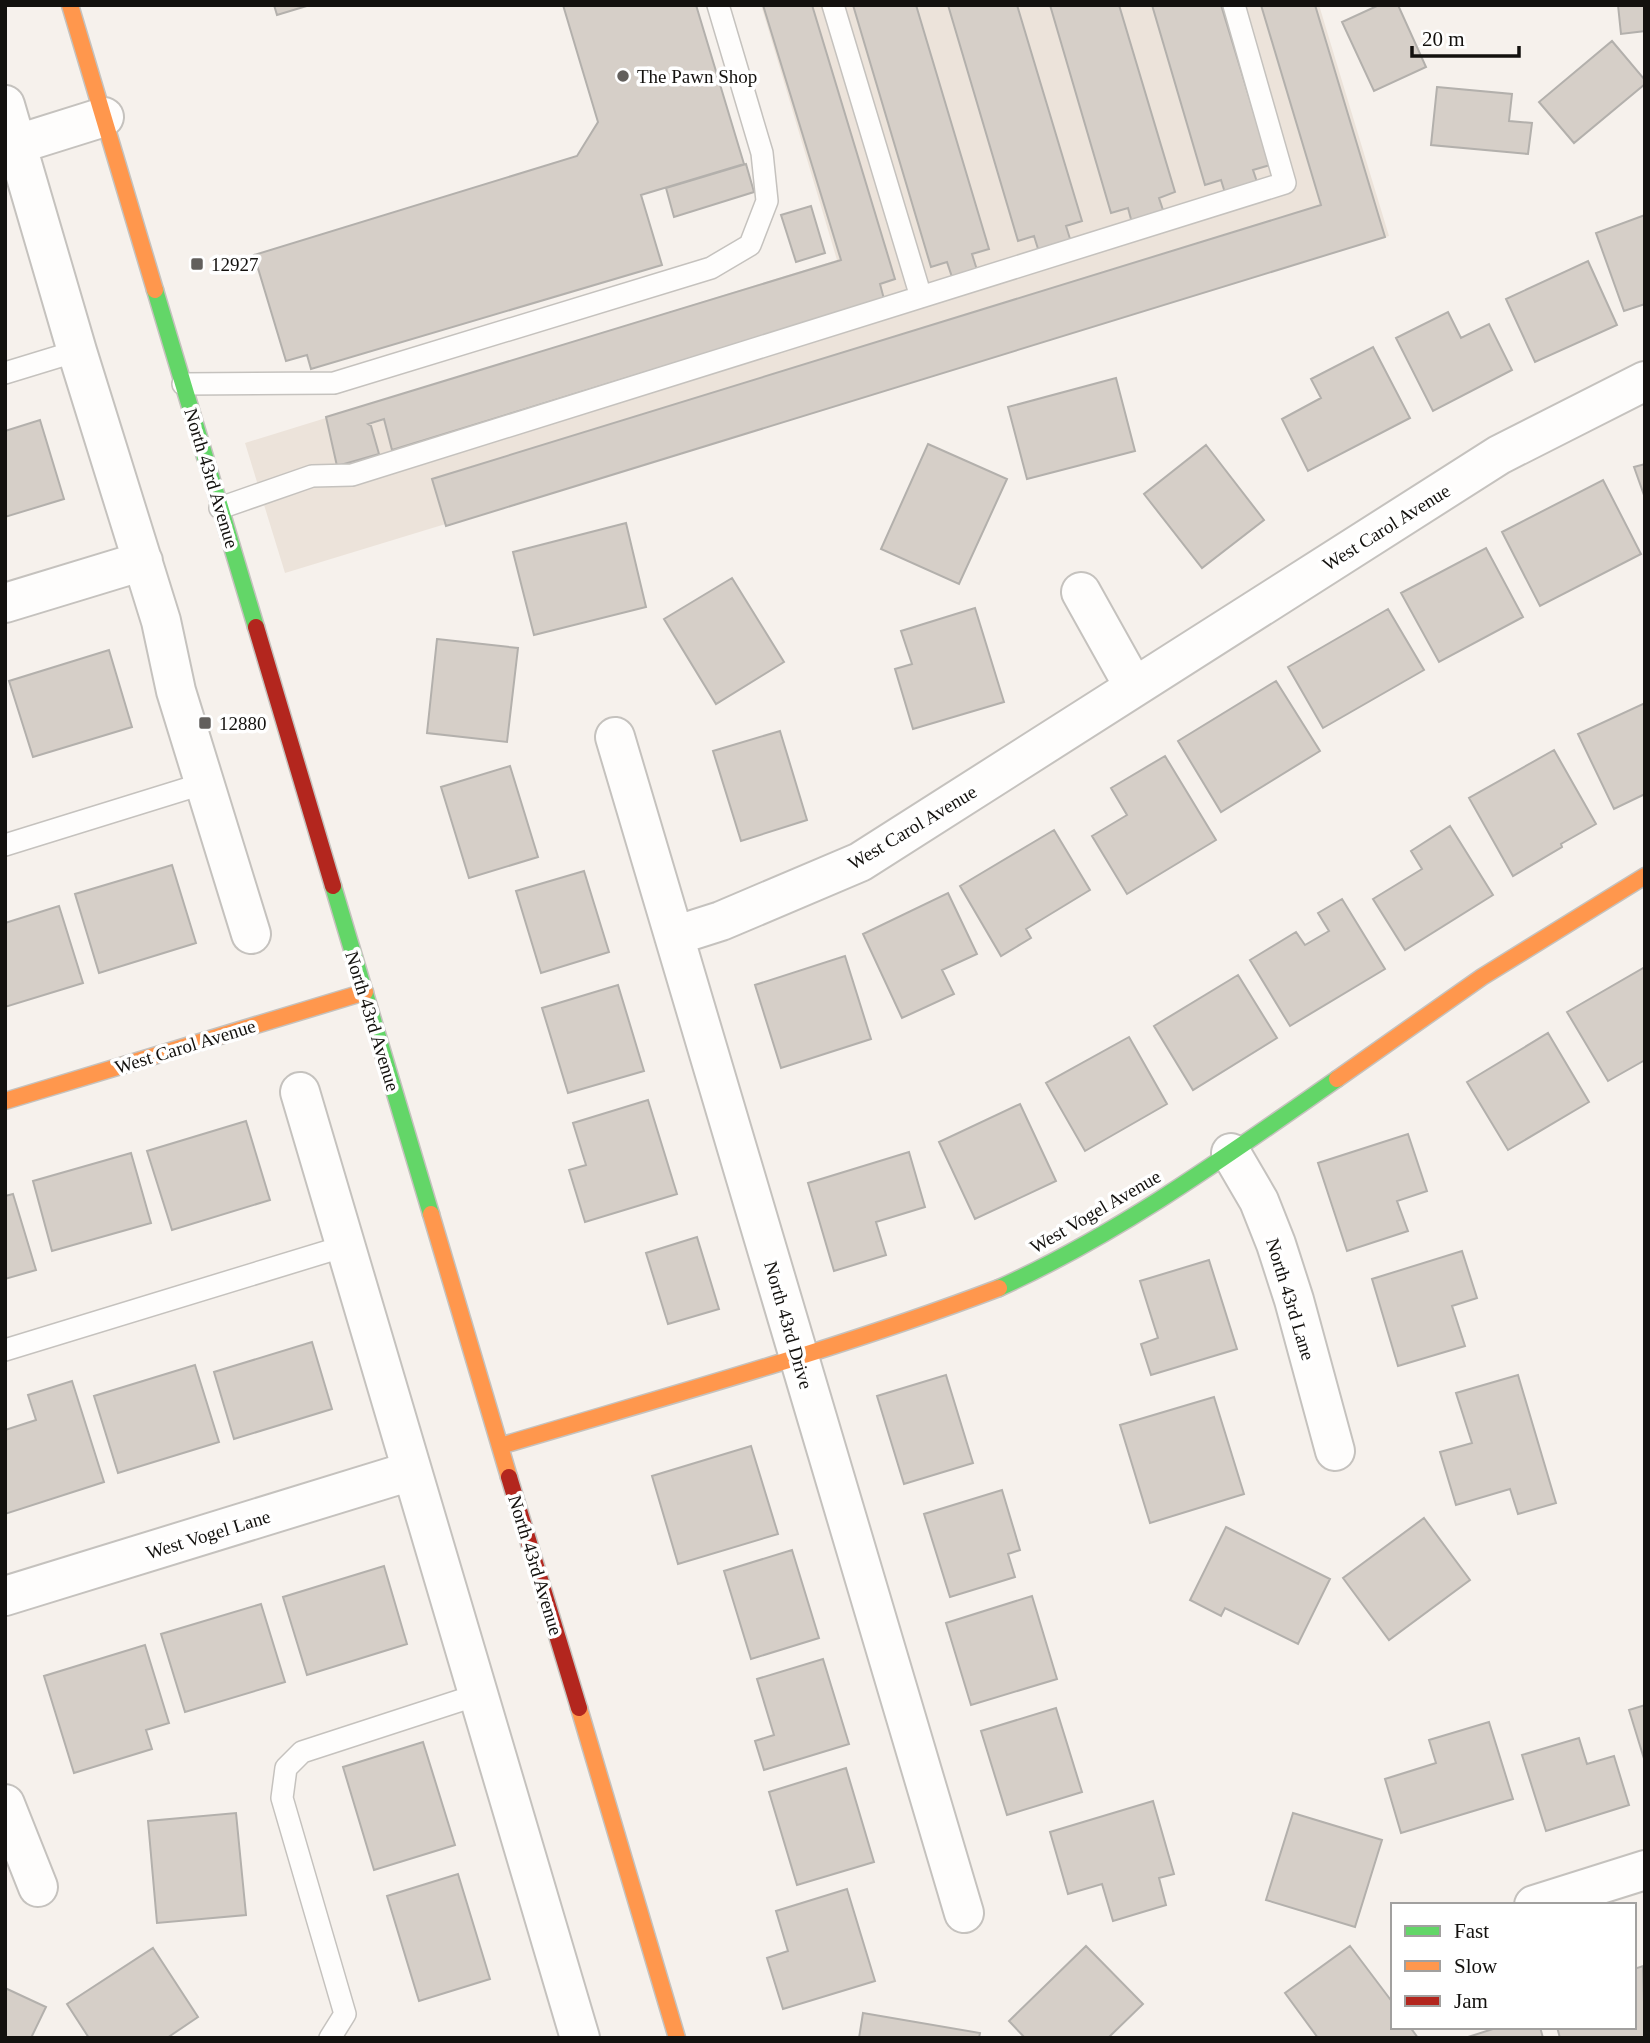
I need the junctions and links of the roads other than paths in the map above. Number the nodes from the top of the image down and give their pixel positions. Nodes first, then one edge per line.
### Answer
1 (70, 5) edge
2 (718, 5) edge
3 (833, 5) edge
4 (1234, 5) edge
5 (5, 105) edge
6 (104, 117) junction
7 (11, 146) edge
8 (921, 297) junction
9 (77, 351) junction
10 (5, 373) edge
11 (1645, 381) edge
12 (183, 384) junction
13 (220, 508) junction
14 (143, 561) junction
15 (1081, 593) dead end
16 (5, 603) edge
17 (1134, 687) junction
18 (615, 737) dead end
19 (205, 783) junction
20 (5, 845) edge
21 (1645, 876) edge
22 (251, 934) dead end
23 (674, 936) junction
24 (365, 992) junction
25 (300, 1092) dead end
26 (5, 1101) edge
27 (1231, 1153) junction
28 (345, 1247) junction
29 (5, 1350) edge
30 (799, 1357) junction
31 (500, 1446) junction
32 (1335, 1451) dead end
33 (411, 1471) junction
34 (5, 1596) edge
35 (477, 1695) junction
36 (5, 1804) edge
37 (15, 1859) edge
38 (1645, 1871) edge
39 (38, 1887) dead end
40 (1541, 1903) edge
41 (964, 1913) dead end
42 (330, 2038) edge
43 (580, 2038) edge
44 (677, 2038) edge

1 - 6 main road, North 43rd Avenue
2 - 12 lane
3 - 8 lane
4 - 8 lane
5 - 7 street
6 - 7 street
6 - 12 main road, North 43rd Avenue
7 - 9 street
8 - 13 lane
9 - 10 lane
9 - 14 street
11 - 17 street, West Carol Avenue
12 - 13 main road, North 43rd Avenue
13 - 24 main road, North 43rd Avenue
14 - 16 street
14 - 19 street
15 - 17 street
17 - 23 street, West Carol Avenue
18 - 23 street, North 43rd Drive
19 - 20 lane
19 - 22 street
21 - 27 main road, West Vogel Avenue
23 - 30 street, North 43rd Drive
24 - 26 main road, West Carol Avenue
24 - 31 main road, North 43rd Avenue
25 - 28 street
27 - 30 main road, West Vogel Avenue
27 - 32 street, North 43rd Lane
28 - 29 lane
28 - 33 street
30 - 31 main road, West Vogel Avenue
30 - 41 street, North 43rd Drive
31 - 44 main road, North 43rd Avenue
33 - 34 street, West Vogel Lane
33 - 35 street
35 - 42 lane
35 - 43 street
36 - 37 street
37 - 39 street
38 - 40 street

